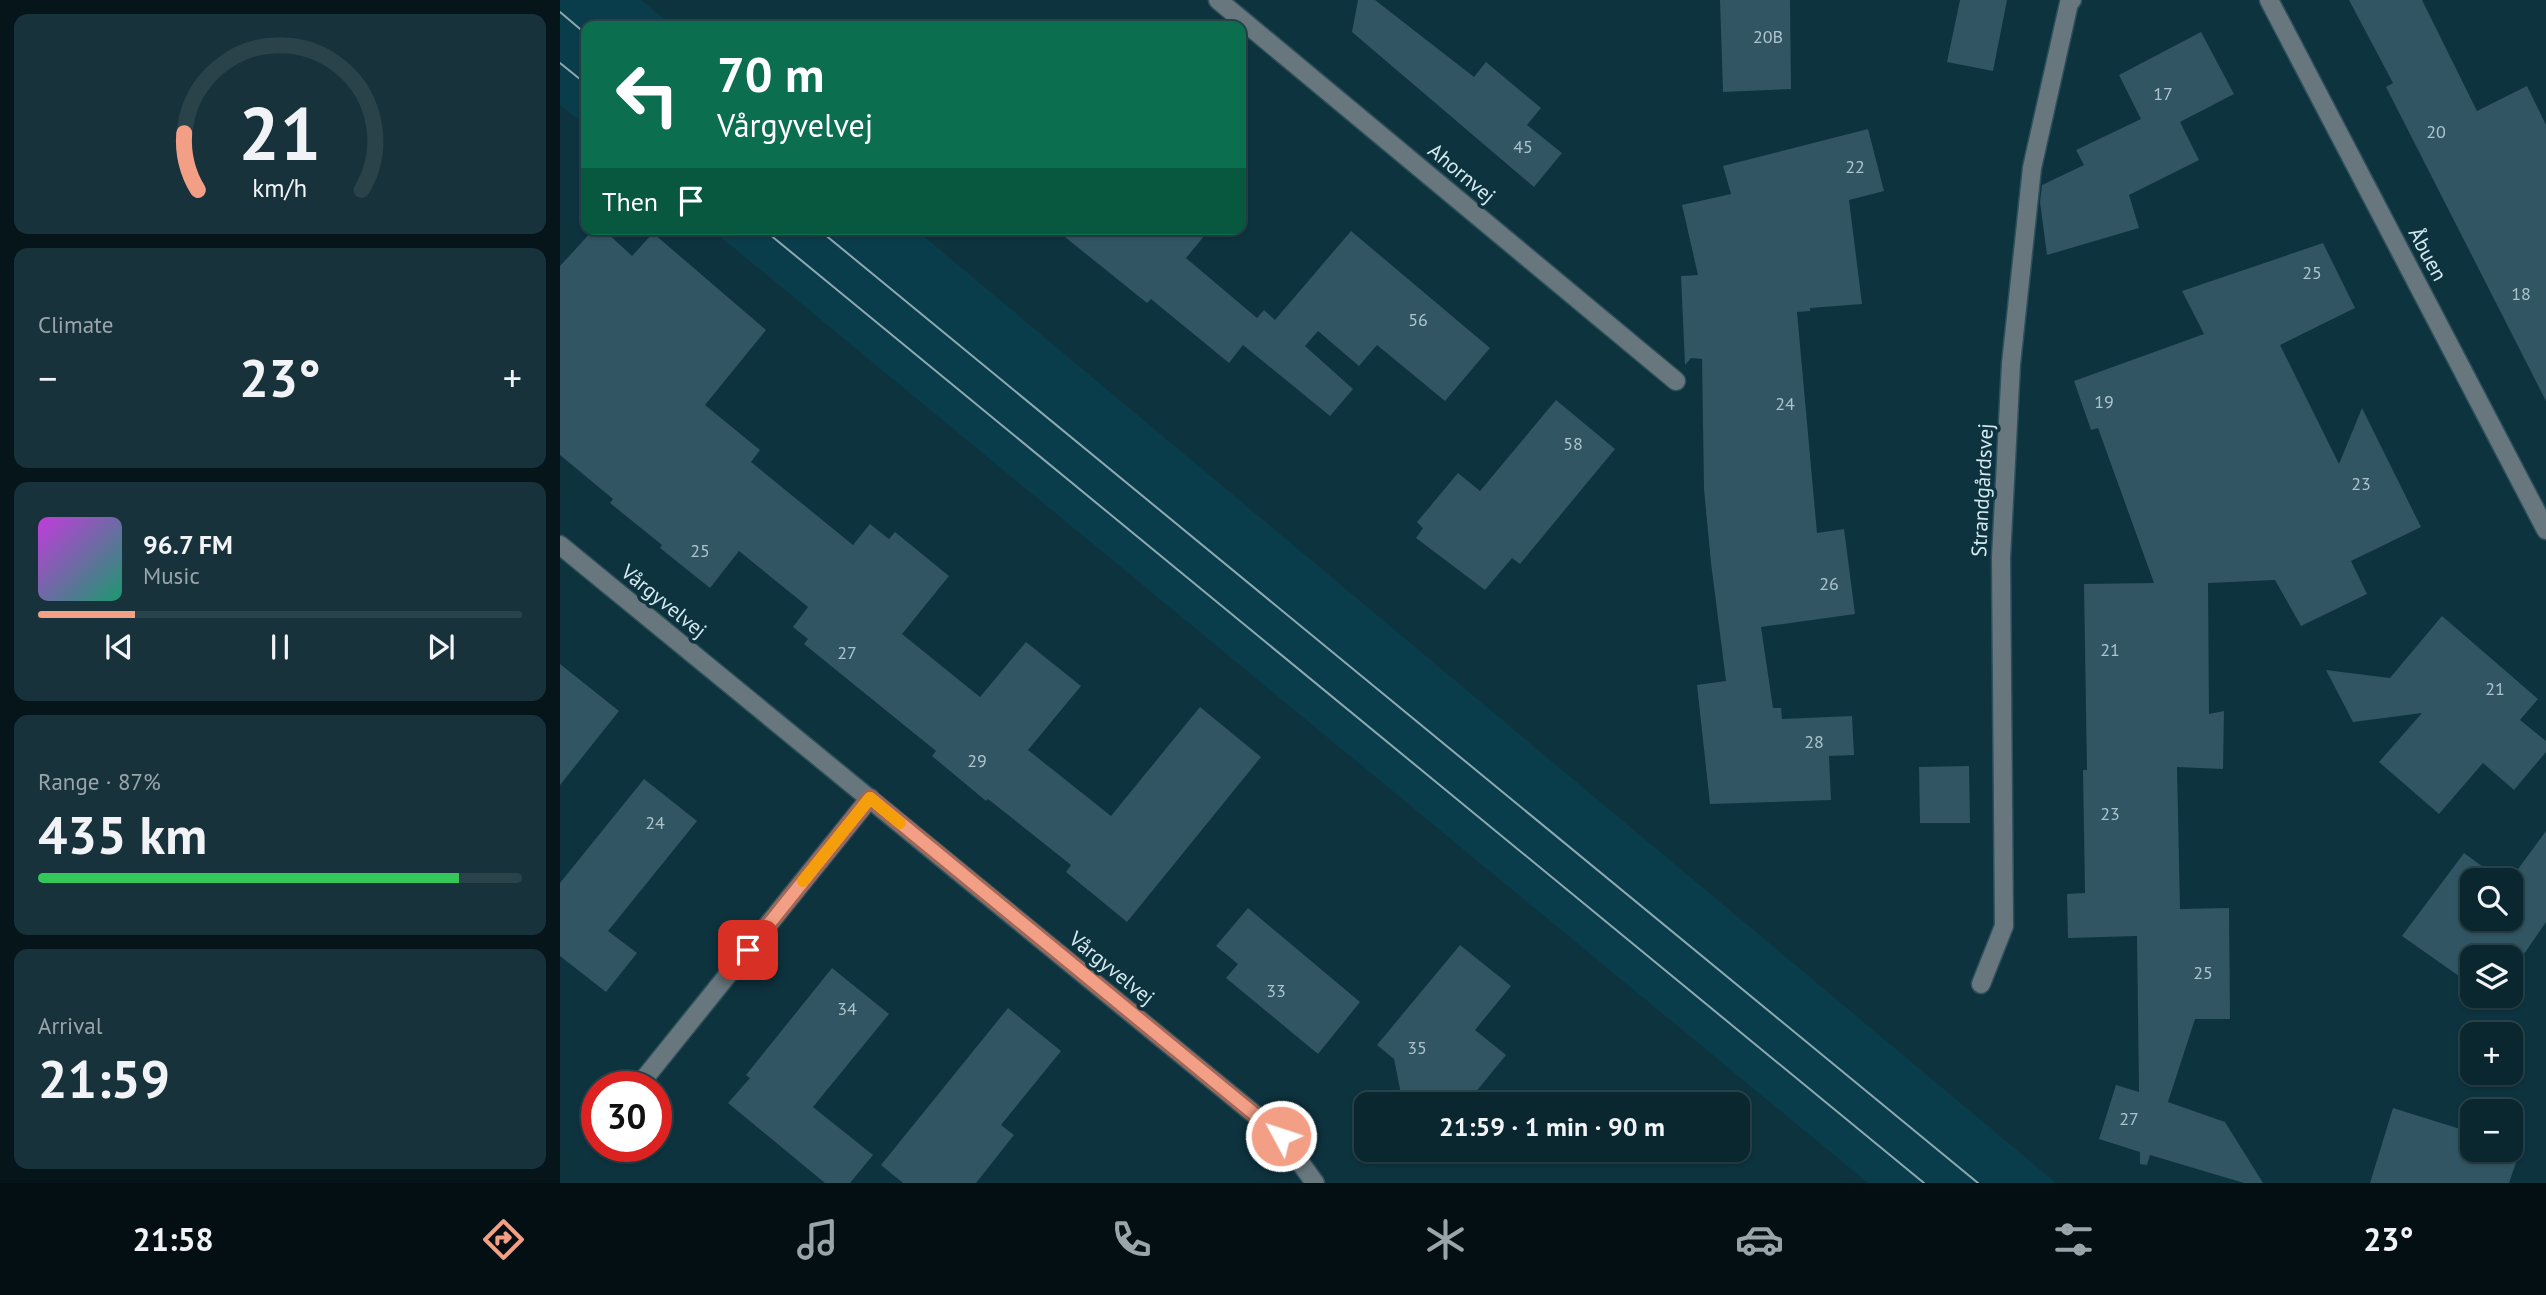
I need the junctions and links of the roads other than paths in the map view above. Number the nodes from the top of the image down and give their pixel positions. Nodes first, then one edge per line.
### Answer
1 (1218, 0) edge
2 (2269, 0) edge
3 (2070, 1) edge
4 (1243, 21) edge
5 (1246, 23) edge
6 (1676, 381) dead end
7 (2546, 530) edge
8 (560, 545) edge
9 (870, 798) junction
10 (1981, 984) dead end
11 (650, 1071) edge
12 (1315, 1183) edge

1 - 4 street, Ahornvej
2 - 7 street, Åbuen
3 - 10 street, Strandgårdsvej
5 - 6 street, Ahornvej
8 - 9 street, Vårgyvelvej
9 - 11 street
9 - 12 street, Vårgyvelvej

